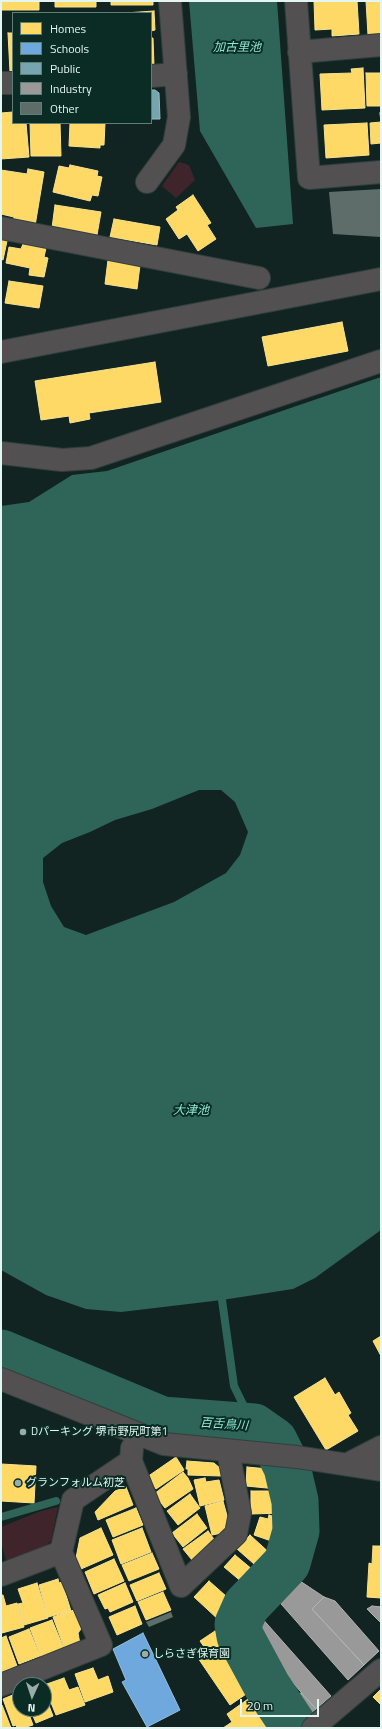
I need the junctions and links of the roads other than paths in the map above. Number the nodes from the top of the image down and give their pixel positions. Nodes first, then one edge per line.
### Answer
1 (170, 1) edge
2 (296, 1) edge
3 (381, 46) edge
4 (300, 52) junction
5 (176, 74) junction
6 (152, 76) edge
7 (1, 83) edge
8 (12, 83) edge
9 (381, 172) edge
10 (147, 182) dead end
11 (1, 228) edge
12 (259, 278) dead end
13 (381, 279) edge
14 (1, 352) edge
15 (381, 361) edge
16 (1, 453) edge
17 (1, 1379) edge
18 (134, 1433) junction
19 (381, 1446) edge
20 (228, 1451) junction
21 (130, 1461) junction
22 (348, 1464) junction
23 (381, 1470) edge
24 (61, 1552) junction
25 (1, 1575) edge
26 (381, 1670) edge
27 (1, 1685) edge
28 (313, 1728) edge

1 - 5 street
2 - 4 street
3 - 4 street
4 - 9 street
5 - 6 street
5 - 10 street
7 - 8 street
11 - 12 street
13 - 14 street
15 - 16 street
17 - 18 street
18 - 20 street
18 - 21 street
19 - 22 street
20 - 21 street
20 - 22 street
21 - 24 street
22 - 23 street
24 - 25 street
24 - 27 street
26 - 28 street

